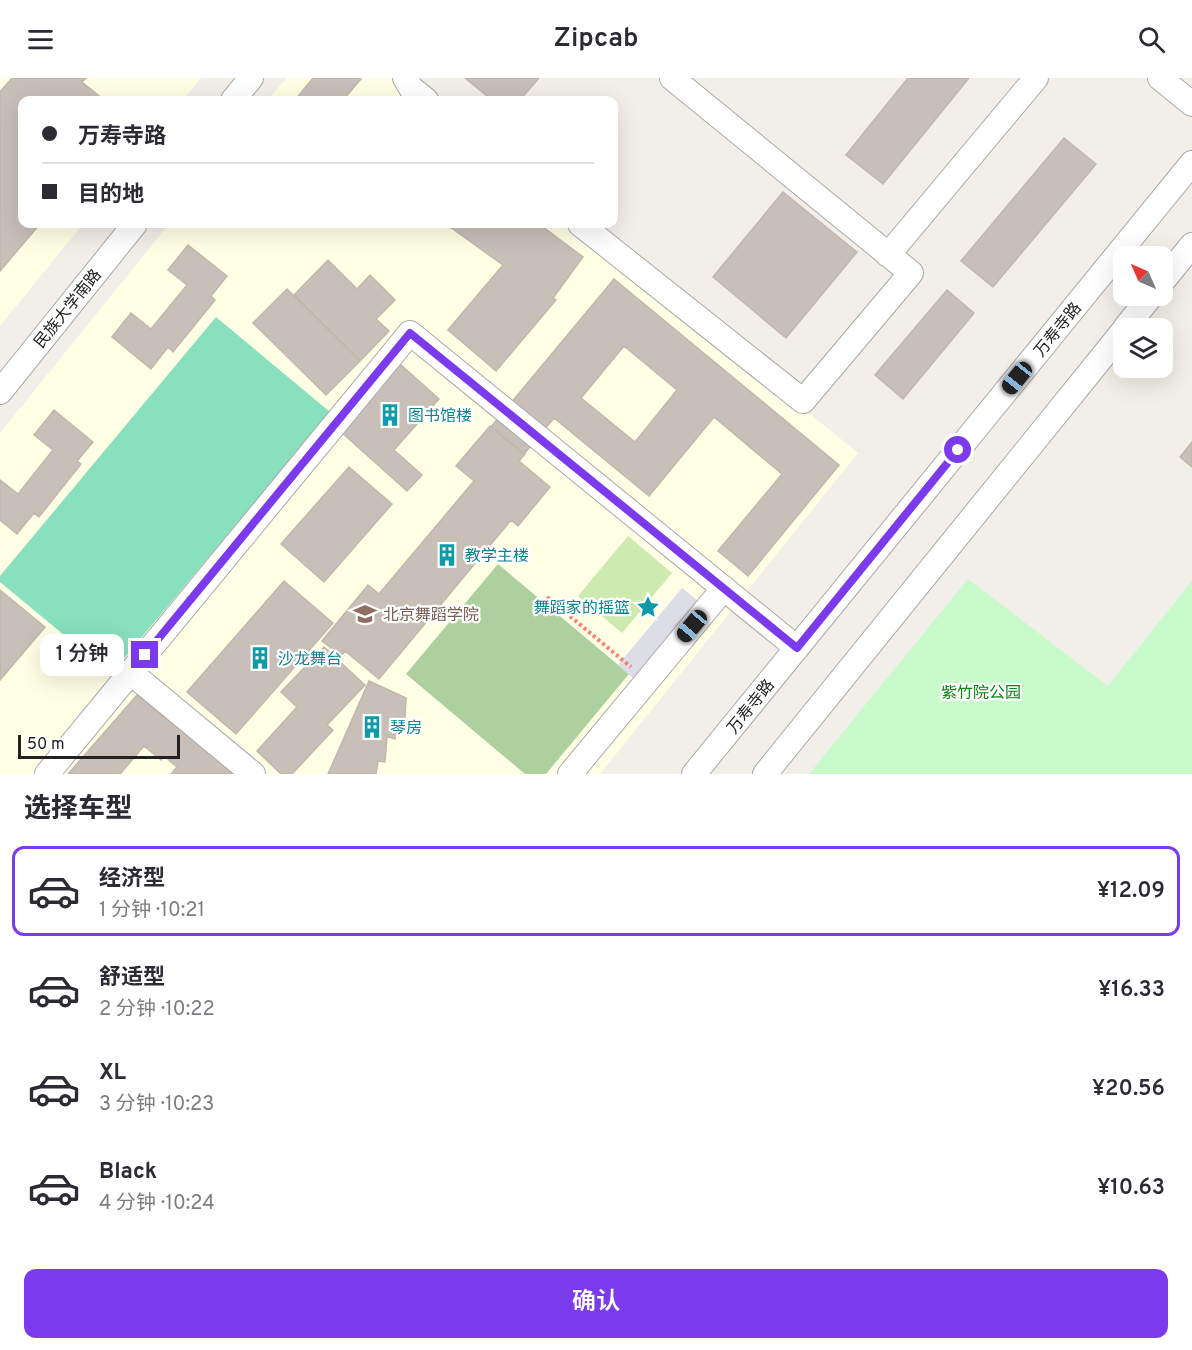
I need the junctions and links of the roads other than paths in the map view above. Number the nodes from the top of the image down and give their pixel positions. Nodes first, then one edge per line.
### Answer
1 (251, 78) edge
2 (405, 78) edge
3 (672, 78) edge
4 (1036, 78) edge
5 (1160, 78) edge
6 (236, 96) edge
7 (421, 96) edge
8 (1192, 104) edge
9 (1192, 163) edge
10 (132, 228) edge
11 (585, 228) edge
12 (1192, 245) edge
13 (888, 255) junction
14 (1173, 268) edge
15 (1143, 306) edge
16 (1133, 318) edge
17 (1113, 343) edge
18 (0, 392) edge
19 (724, 588) junction
20 (797, 648) junction
21 (130, 672) junction
22 (47, 774) edge
23 (253, 774) edge
24 (570, 774) edge
25 (694, 774) edge
26 (765, 774) edge

1 - 6 street
2 - 7 street
3 - 13 street
4 - 13 street
5 - 8 street
9 - 20 street, 万寿寺路
10 - 18 street, 民族大学南路
11 - 13 street
12 - 14 street
15 - 16 street
17 - 26 street
19 - 20 street
19 - 21 street
19 - 24 street
20 - 25 street, 万寿寺路
21 - 22 street
21 - 23 street

